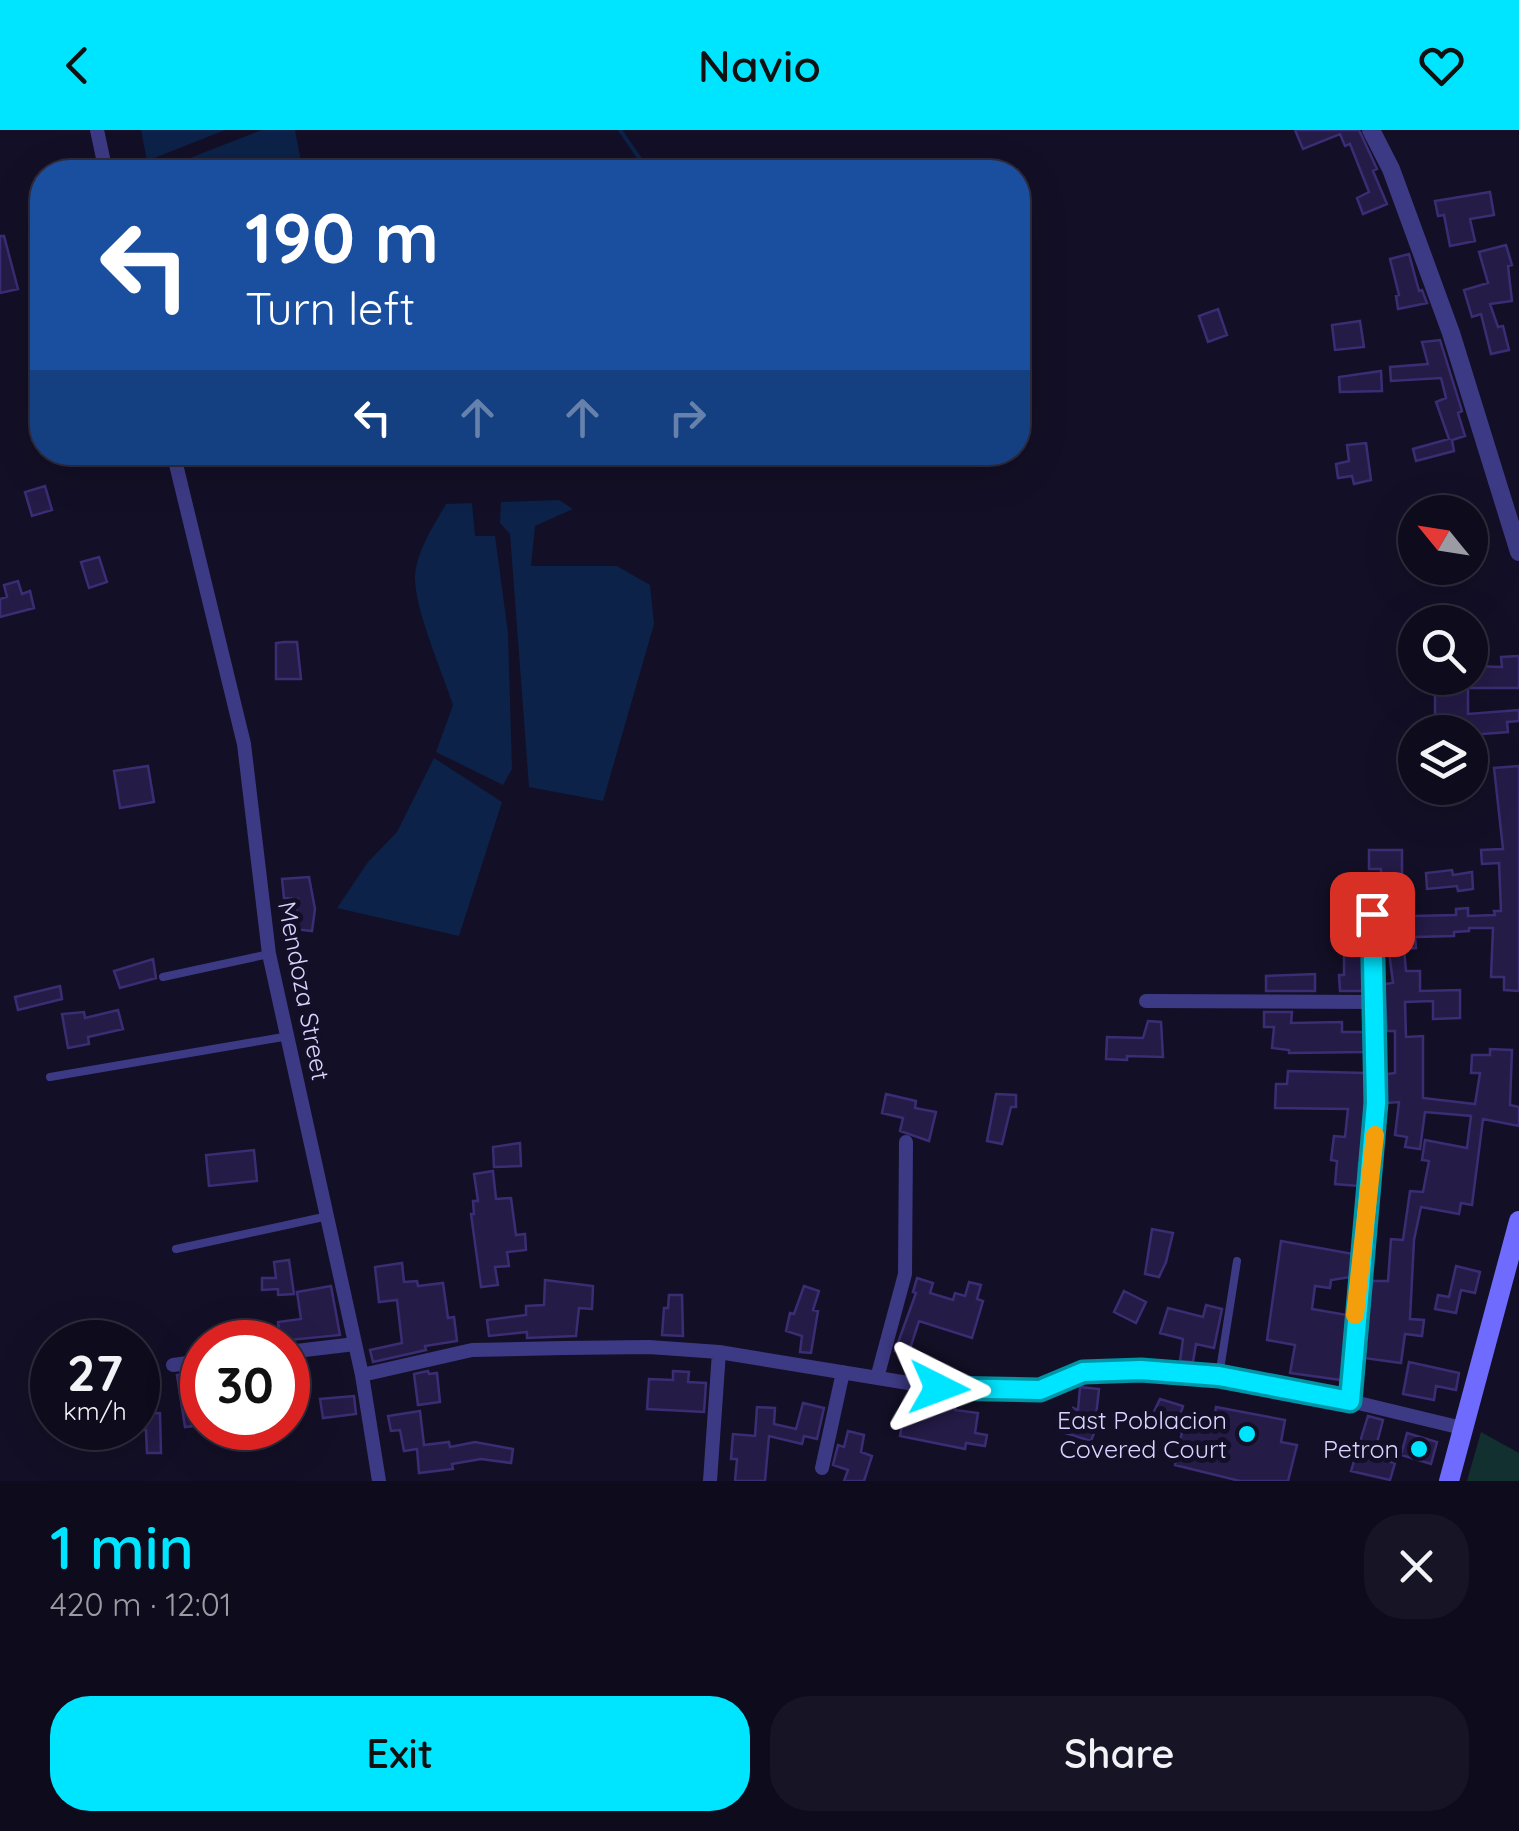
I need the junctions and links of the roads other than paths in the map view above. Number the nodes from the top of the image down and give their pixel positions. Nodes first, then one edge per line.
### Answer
1 (98, 130) edge
2 (1371, 130) edge
3 (104, 160) edge
4 (176, 465) edge
5 (1519, 552) edge
6 (1372, 914) dead end
7 (269, 954) junction
8 (163, 977) dead end
9 (1146, 1001) dead end
10 (1375, 1002) junction
11 (289, 1036) junction
12 (50, 1077) dead end
13 (906, 1142) dead end
14 (328, 1216) junction
15 (1519, 1221) edge
16 (176, 1249) dead end
17 (1237, 1262) dead end
18 (355, 1344) junction
19 (310, 1349) edge
20 (719, 1352) junction
21 (180, 1363) edge
22 (172, 1364) dead end
23 (843, 1372) junction
24 (362, 1375) junction
25 (1219, 1376) junction
26 (878, 1378) junction
27 (1350, 1401) junction
28 (1462, 1428) junction
29 (822, 1468) dead end
30 (379, 1481) edge
31 (710, 1481) edge
32 (1449, 1481) edge

1 - 3 street
2 - 5 street
4 - 7 street, Mendoza Street
6 - 10 street
7 - 8 lane
7 - 11 street, Mendoza Street
9 - 10 street
10 - 27 street
11 - 12 lane
11 - 14 street, Mendoza Street
13 - 26 street
14 - 16 lane
14 - 18 street, Mendoza Street
15 - 28 main road
17 - 25 lane
18 - 19 street
18 - 24 street, Mendoza Street
20 - 23 street
20 - 24 street
20 - 31 street
21 - 22 street
23 - 26 street
23 - 29 street
24 - 30 street, Mendoza Street
25 - 26 street
25 - 27 street
27 - 28 street
28 - 32 main road

